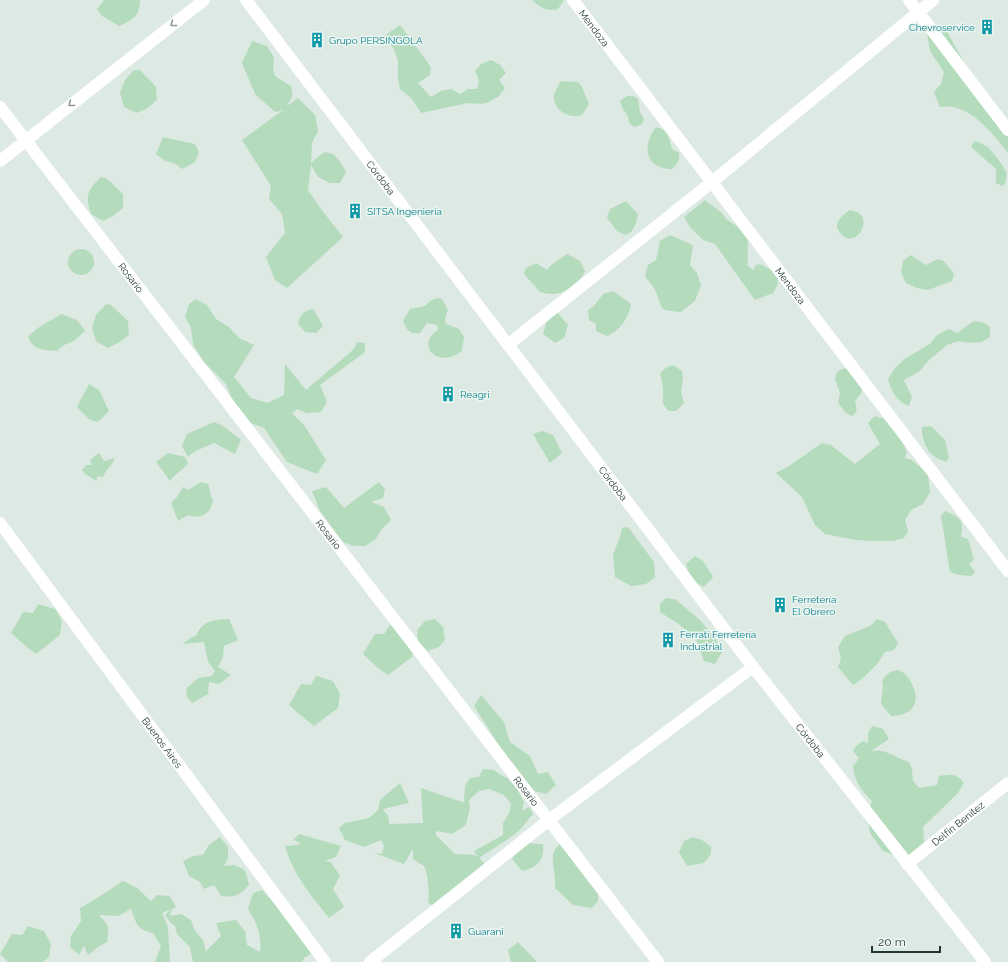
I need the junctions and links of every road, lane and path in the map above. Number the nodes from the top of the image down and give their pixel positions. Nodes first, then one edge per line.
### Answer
1 (204, 0) edge
2 (246, 0) edge
3 (573, 0) edge
4 (910, 0) edge
5 (933, 0) edge
6 (918, 12) junction
7 (0, 107) edge
8 (1008, 130) edge
9 (25, 141) junction
10 (0, 161) edge
11 (712, 182) junction
12 (509, 344) junction
13 (0, 523) edge
14 (1008, 571) edge
15 (753, 667) junction
16 (1008, 783) edge
17 (549, 820) junction
18 (907, 864) junction
19 (325, 962) edge
20 (370, 962) edge
21 (658, 962) edge
22 (985, 962) edge

1 -> 9 street
2 - 12 street, Córdoba
3 - 11 street, Mendoza
4 - 6 street
5 - 6 street
6 - 8 street
6 - 11 street
7 - 9 street, Rosario
9 - 10 street
9 - 17 street, Rosario
11 - 12 street
11 - 14 street, Mendoza
12 - 15 street, Córdoba
13 - 19 street, Buenos Aires
15 - 17 street
15 - 18 street, Córdoba
16 - 18 street, Delfín Benítez
17 - 20 street
17 - 21 street, Rosario
18 - 22 street, Córdoba

